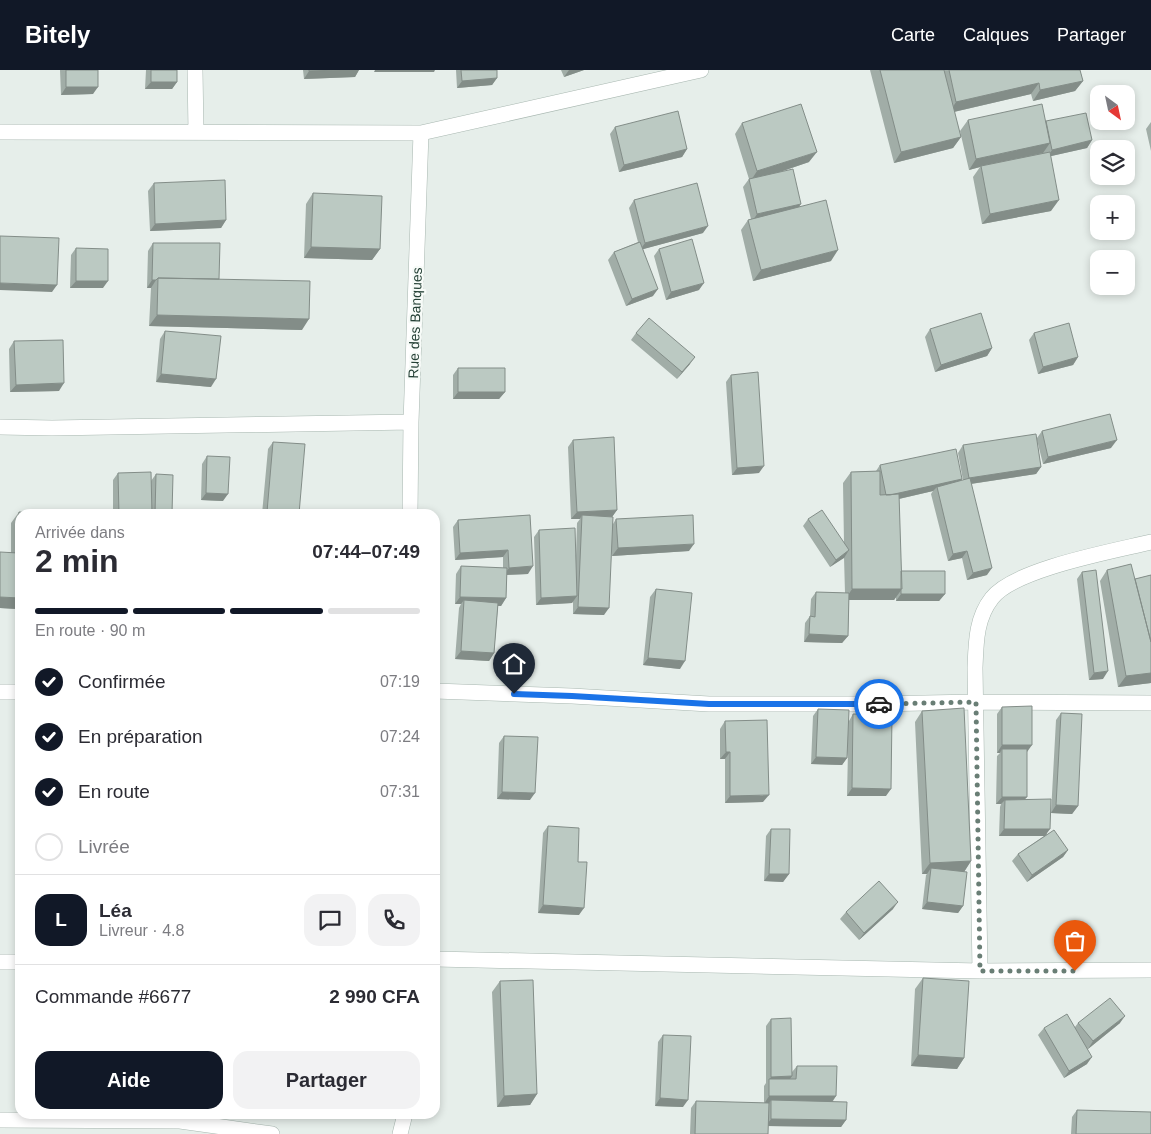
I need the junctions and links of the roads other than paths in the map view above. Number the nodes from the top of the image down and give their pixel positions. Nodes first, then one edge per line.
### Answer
1 (195, 70) edge
2 (701, 70) edge
3 (0, 132) edge
4 (196, 132) junction
5 (421, 133) junction
6 (411, 422) junction
7 (0, 427) edge
8 (410, 509) edge
9 (1151, 542) edge
10 (440, 691) edge
11 (0, 692) edge
12 (15, 692) edge
13 (976, 702) junction
14 (1151, 703) edge
15 (440, 959) edge
16 (0, 962) edge
17 (15, 962) edge
18 (1151, 970) edge
19 (980, 971) junction
20 (403, 1119) edge
21 (0, 1120) edge
22 (272, 1134) edge
23 (400, 1134) edge

1 - 4 street
2 - 5 street
3 - 4 street
4 - 5 street
5 - 6 street, Rue des Banques
6 - 7 street
6 - 8 street, Rue des Banques
9 - 13 street
10 - 13 street
11 - 12 street
13 - 14 street
13 - 19 street
15 - 19 street
16 - 17 street
18 - 19 street
20 - 23 street
21 - 22 street

